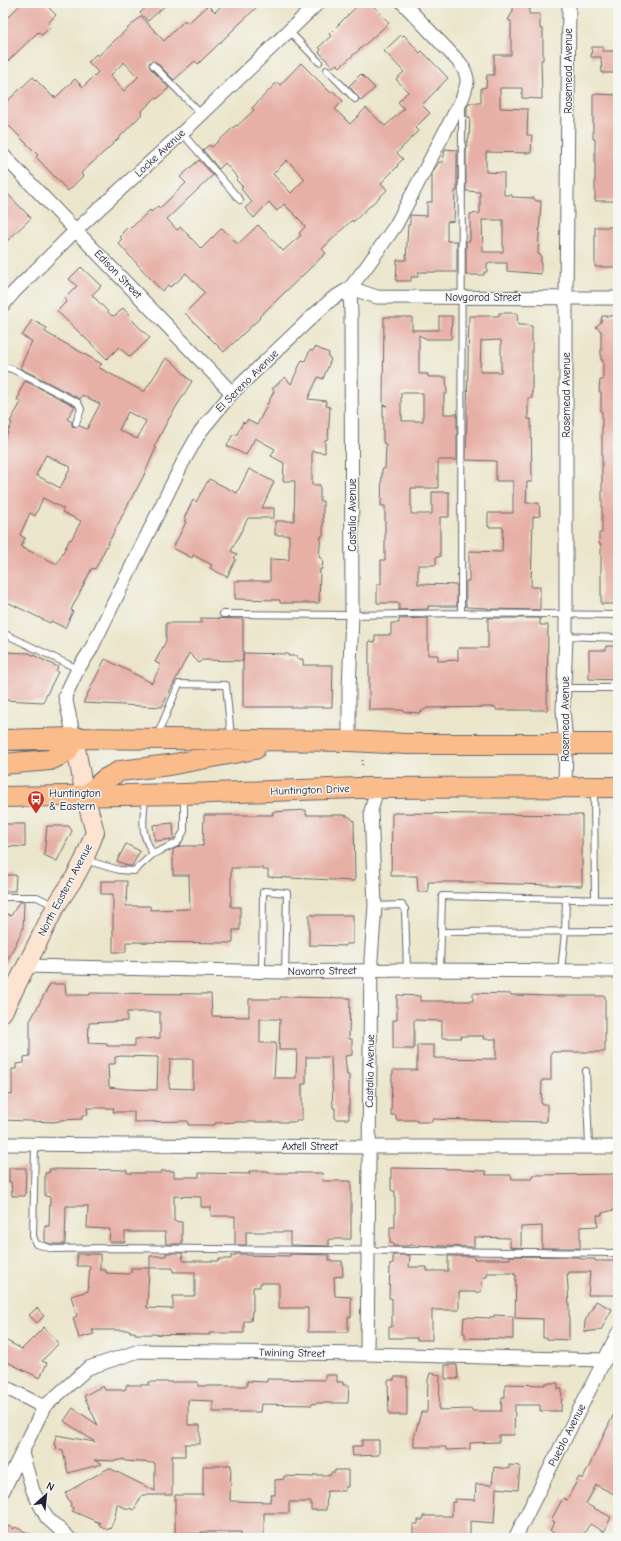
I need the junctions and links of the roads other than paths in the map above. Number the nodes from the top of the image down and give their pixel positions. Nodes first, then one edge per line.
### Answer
1 (318, 3) edge
2 (403, 3) edge
3 (569, 3) edge
4 (289, 31) junction
5 (319, 62) dead end
6 (153, 65) dead end
7 (327, 70) dead end
8 (355, 99) dead end
9 (462, 99) junction
10 (202, 114) junction
11 (182, 134) junction
12 (3, 155) edge
13 (240, 200) dead end
14 (76, 230) junction
15 (350, 288) junction
16 (461, 296) junction
17 (566, 297) junction
18 (618, 298) edge
19 (3, 305) edge
20 (3, 367) edge
21 (232, 393) junction
22 (76, 424) dead end
23 (461, 613) junction
24 (223, 614) dead end
25 (352, 615) junction
26 (566, 615) junction
27 (618, 615) edge
28 (3, 633) edge
29 (566, 636) junction
30 (618, 638) edge
31 (78, 669) junction
32 (564, 688) junction
33 (618, 688) edge
34 (74, 738) junction
35 (155, 739) junction
36 (3, 740) edge
37 (231, 740) junction
38 (298, 741) junction
39 (349, 741) junction
40 (566, 743) junction
41 (618, 744) edge
42 (3, 764) edge
43 (594, 787) junction
44 (618, 787) edge
45 (377, 788) junction
46 (565, 788) junction
47 (184, 794) junction
48 (146, 795) junction
49 (85, 796) junction
50 (3, 797) edge
51 (153, 854) junction
52 (84, 860) junction
53 (3, 897) edge
54 (566, 898) junction
55 (594, 899) junction
56 (618, 900) edge
57 (56, 906) junction
58 (375, 906) junction
59 (618, 931) edge
60 (441, 932) junction
61 (565, 932) junction
62 (26, 966) junction
63 (372, 970) junction
64 (407, 970) junction
65 (262, 971) junction
66 (440, 971) junction
67 (561, 971) junction
68 (618, 971) edge
69 (286, 972) junction
70 (3, 1012) edge
71 (586, 1070) dead end
72 (3, 1144) edge
73 (35, 1144) junction
74 (369, 1147) junction
75 (589, 1147) junction
76 (618, 1147) edge
77 (367, 1250) junction
78 (618, 1252) edge
79 (618, 1333) edge
80 (367, 1354) junction
81 (604, 1360) junction
82 (3, 1386) edge
83 (44, 1407) junction
84 (22, 1453) junction
85 (3, 1491) edge
86 (69, 1538) edge
87 (515, 1538) edge

1 - 4 street, Locke Avenue
2 - 9 street, El Sereno Avenue
3 - 17 street, Rosemead Avenue
4 - 5 lane
4 - 10 street, Locke Avenue
6 - 10 lane
7 - 8 lane
9 - 15 street, El Sereno Avenue
9 - 16 lane
10 - 11 street, Locke Avenue
11 - 13 lane
11 - 14 street, Locke Avenue
12 - 14 street, Edison Street
14 - 19 street, Locke Avenue
14 - 21 street, Edison Street
15 - 16 street, Novgorod Street
15 - 21 street, El Sereno Avenue
15 - 25 street, Castalia Avenue
16 - 17 street, Novgorod Street
16 - 23 lane
17 - 18 street, Novgorod Street
17 - 26 street, Rosemead Avenue
20 - 22 lane
21 - 31 street, El Sereno Avenue
23 - 25 lane
23 - 26 lane
24 - 25 lane
25 - 39 street, Castalia Avenue
26 - 27 lane
26 - 29 street, Rosemead Avenue
28 - 31 lane
29 - 30 lane
29 - 32 street, Rosemead Avenue
31 - 34 street, El Sereno Avenue
32 - 33 lane
32 - 40 street, Rosemead Avenue
34 - 35 main road
34 - 36 main road
34 - 42 main road
34 - 49 main road, North Eastern Avenue
35 - 37 main road
35 - 37 lane
37 - 38 main road
38 - 39 main road
38 - 49 main road
39 - 40 main road
40 - 41 main road
40 - 46 street, Rosemead Avenue
43 - 44 main road, Huntington Drive
43 - 46 main road, Huntington Drive
43 - 55 lane
45 - 46 main road, Huntington Drive
45 - 47 main road, Huntington Drive
45 - 58 street, Castalia Avenue
47 - 48 main road, Huntington Drive
47 - 51 lane
48 - 49 main road, Huntington Drive
48 - 51 lane
49 - 50 main road, Huntington Drive
49 - 52 main road, North Eastern Avenue
51 - 52 lane
52 - 57 main road, North Eastern Avenue
53 - 57 lane
54 - 55 lane
54 - 60 lane
54 - 61 lane
55 - 56 lane
57 - 62 main road, North Eastern Avenue
58 - 63 street, Castalia Avenue
58 - 64 lane
59 - 61 lane
60 - 61 lane
60 - 66 lane
61 - 67 lane
62 - 65 street, Navarro Street
62 - 70 main road, North Eastern Avenue
63 - 64 street, Navarro Street
63 - 69 street, Navarro Street
63 - 74 street, Castalia Avenue
64 - 66 street, Navarro Street
65 - 69 street, Navarro Street
65 - 69 lane
66 - 67 street, Navarro Street
67 - 68 street, Navarro Street
71 - 75 lane
72 - 73 street, Axtell Street
73 - 74 street, Axtell Street
73 - 77 lane
74 - 75 street, Axtell Street
74 - 77 street, Castalia Avenue
75 - 76 street, Axtell Street
77 - 78 lane
77 - 80 street, Castalia Avenue
79 - 81 street, Pueblo Avenue
80 - 81 street, Twining Street
80 - 83 street, Twining Street
81 - 87 street, Pueblo Avenue
82 - 83 street
83 - 84 street
84 - 85 street
84 - 86 street

